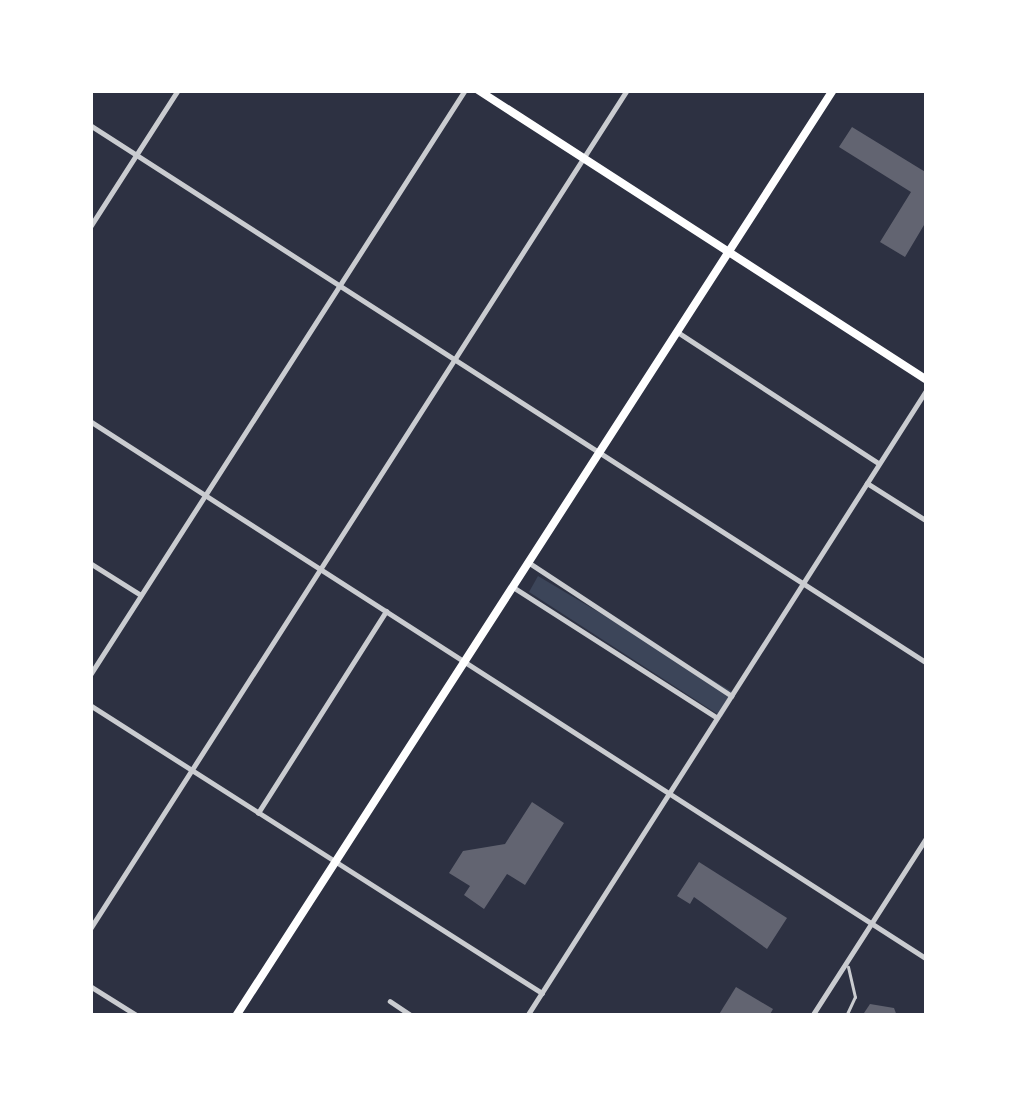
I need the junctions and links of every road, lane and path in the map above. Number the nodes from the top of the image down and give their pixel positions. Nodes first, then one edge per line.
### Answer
1 (178, 90) edge
2 (465, 90) edge
3 (478, 90) edge
4 (627, 90) edge
5 (833, 90) edge
6 (90, 124) edge
7 (136, 155) junction
8 (583, 159) junction
9 (90, 227) edge
10 (727, 251) junction
11 (340, 286) junction
12 (676, 331) junction
13 (454, 359) junction
14 (927, 380) edge
15 (927, 389) edge
16 (90, 421) edge
17 (599, 452) junction
18 (879, 463) junction
19 (867, 483) junction
20 (205, 495) junction
21 (927, 521) edge
22 (529, 562) junction
23 (90, 563) edge
24 (319, 568) junction
25 (803, 583) junction
26 (513, 587) junction
27 (141, 596) junction
28 (386, 611) junction
29 (464, 662) junction
30 (927, 663) edge
31 (90, 675) edge
32 (732, 696) junction
33 (90, 705) edge
34 (718, 717) junction
35 (191, 770) junction
36 (668, 794) junction
37 (258, 813) junction
38 (927, 838) edge
39 (336, 862) junction
40 (872, 923) junction
41 (90, 929) edge
42 (927, 958) edge
43 (846, 962) junction
44 (90, 986) edge
45 (542, 993) junction
46 (390, 1001) dead end
47 (138, 1016) edge
48 (236, 1016) edge
49 (412, 1016) edge
50 (527, 1016) edge
51 (812, 1016) edge
52 (845, 1016) edge

1 - 7 street
2 - 11 street
3 - 8 main road
4 - 8 street
5 - 10 main road
6 - 7 street
7 - 9 street
7 - 11 street
8 - 10 main road
8 - 13 street
10 - 12 main road
10 - 14 main road
11 - 13 street
11 - 20 street
12 - 17 main road
12 - 18 street
13 - 17 street
13 - 24 street
15 - 18 street
16 - 20 street
17 - 22 main road
17 - 25 street
18 - 19 street
19 - 21 street
19 - 25 street
20 - 24 street
20 - 27 street
22 - 26 main road
22 - 32 street
23 - 27 street
24 - 28 street
24 - 35 street
25 - 30 street
25 - 32 street
26 - 29 main road
26 - 34 street
27 - 31 street
28 - 29 street
28 - 37 street
29 - 36 street
29 - 39 main road
32 - 34 street
33 - 35 street
34 - 36 street
35 - 37 street
35 - 41 street
36 - 40 street
36 - 45 street
37 - 39 street
38 - 40 street
39 - 45 street
39 - 48 main road
40 - 42 street
40 - 43 street
43 - 51 street
43 - 52 lane
44 - 47 street
45 - 50 street
46 - 49 street

